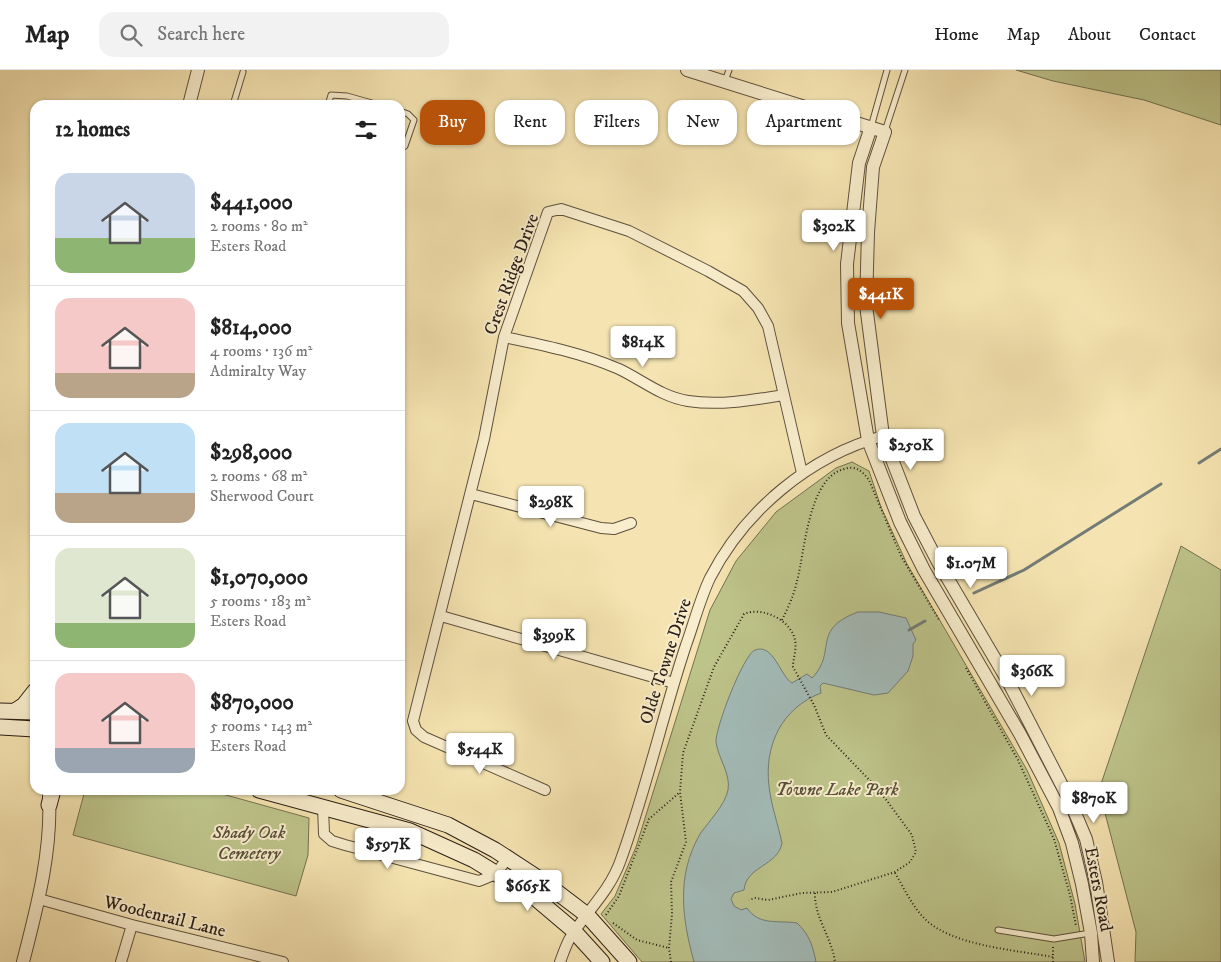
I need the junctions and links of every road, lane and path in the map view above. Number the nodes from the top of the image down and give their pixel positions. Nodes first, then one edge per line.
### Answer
1 (198, 70) edge
2 (687, 70) edge
3 (887, 70) edge
4 (905, 70) edge
5 (242, 72) dead end
6 (727, 76) edge
7 (189, 100) edge
8 (234, 100) edge
9 (330, 100) edge
10 (361, 100) edge
11 (405, 113) edge
12 (871, 127) junction
13 (884, 132) junction
14 (405, 146) edge
15 (504, 337) junction
16 (784, 395) junction
17 (883, 436) junction
18 (868, 440) junction
19 (802, 473) junction
20 (471, 494) junction
21 (631, 523) dead end
22 (440, 616) junction
23 (782, 620) junction
24 (941, 624) dead end
25 (965, 665) dead end
26 (674, 683) junction
27 (30, 697) edge
28 (8, 711) edge
29 (30, 712) edge
30 (0, 727) edge
31 (30, 729) edge
32 (545, 790) dead end
33 (680, 792) junction
34 (50, 795) edge
35 (278, 795) edge
36 (356, 795) edge
37 (323, 807) junction
38 (506, 860) junction
39 (895, 872) junction
40 (496, 874) junction
41 (815, 893) junction
42 (39, 899) junction
43 (749, 900) dead end
44 (587, 915) junction
45 (132, 925) junction
46 (998, 930) dead end
47 (575, 932) junction
48 (1091, 932) junction
49 (1105, 932) junction
50 (1078, 935) junction
51 (1054, 939) junction
52 (669, 948) junction
53 (1052, 957) junction
54 (23, 962) edge
55 (121, 962) edge
56 (282, 962) edge
57 (560, 962) edge
58 (602, 962) edge
59 (629, 962) edge
60 (671, 962) edge
61 (835, 962) edge
62 (1052, 962) edge
63 (1093, 962) edge
64 (1108, 962) edge

1 - 7 street
2 - 6 street
3 - 12 lane, Esters Road
4 - 13 lane, Esters Road
5 - 8 lane
6 - 12 street
9 - 10 lane
11 - 14 lane
12 - 13 street
12 - 18 street, Esters Road
13 - 17 street, Esters Road
15 - 16 street
15 - 16 street, Crest Ridge Drive
15 - 20 street, Crest Ridge Drive
16 - 19 street, Crest Ridge Drive
17 - 18 street, Olde Towne Drive
17 - 49 street, Esters Road
18 - 19 street, Olde Towne Drive
18 - 48 street, Esters Road
19 - 26 street, Olde Towne Drive
20 - 21 street
20 - 22 street, Crest Ridge Drive
22 - 26 street
22 - 32 street, Crest Ridge Drive
23 - 24 path
23 - 33 path
23 - 39 path
25 - 50 path
26 - 44 street, Olde Towne Drive
27 - 28 main road
28 - 29 main road
30 - 31 main road
33 - 52 path
33 - 52 path
34 - 42 street
35 - 37 main road
36 - 38 main road
37 - 40 main road
37 - 40 street
38 - 40 street
38 - 44 main road
39 - 41 path
39 - 53 path
40 - 47 main road
41 - 43 path
41 - 61 path
42 - 45 street, Woodenrail Lane
42 - 54 street
44 - 47 street, Olde Towne Drive
44 - 59 main road
45 - 55 street
45 - 56 street, Woodenrail Lane
46 - 51 lane
47 - 57 street, Olde Towne Drive
47 - 58 main road
48 - 49 street
48 - 50 lane
48 - 63 street, Esters Road
49 - 64 street, Esters Road
50 - 51 lane
51 - 53 path
52 - 60 path
53 - 62 path

